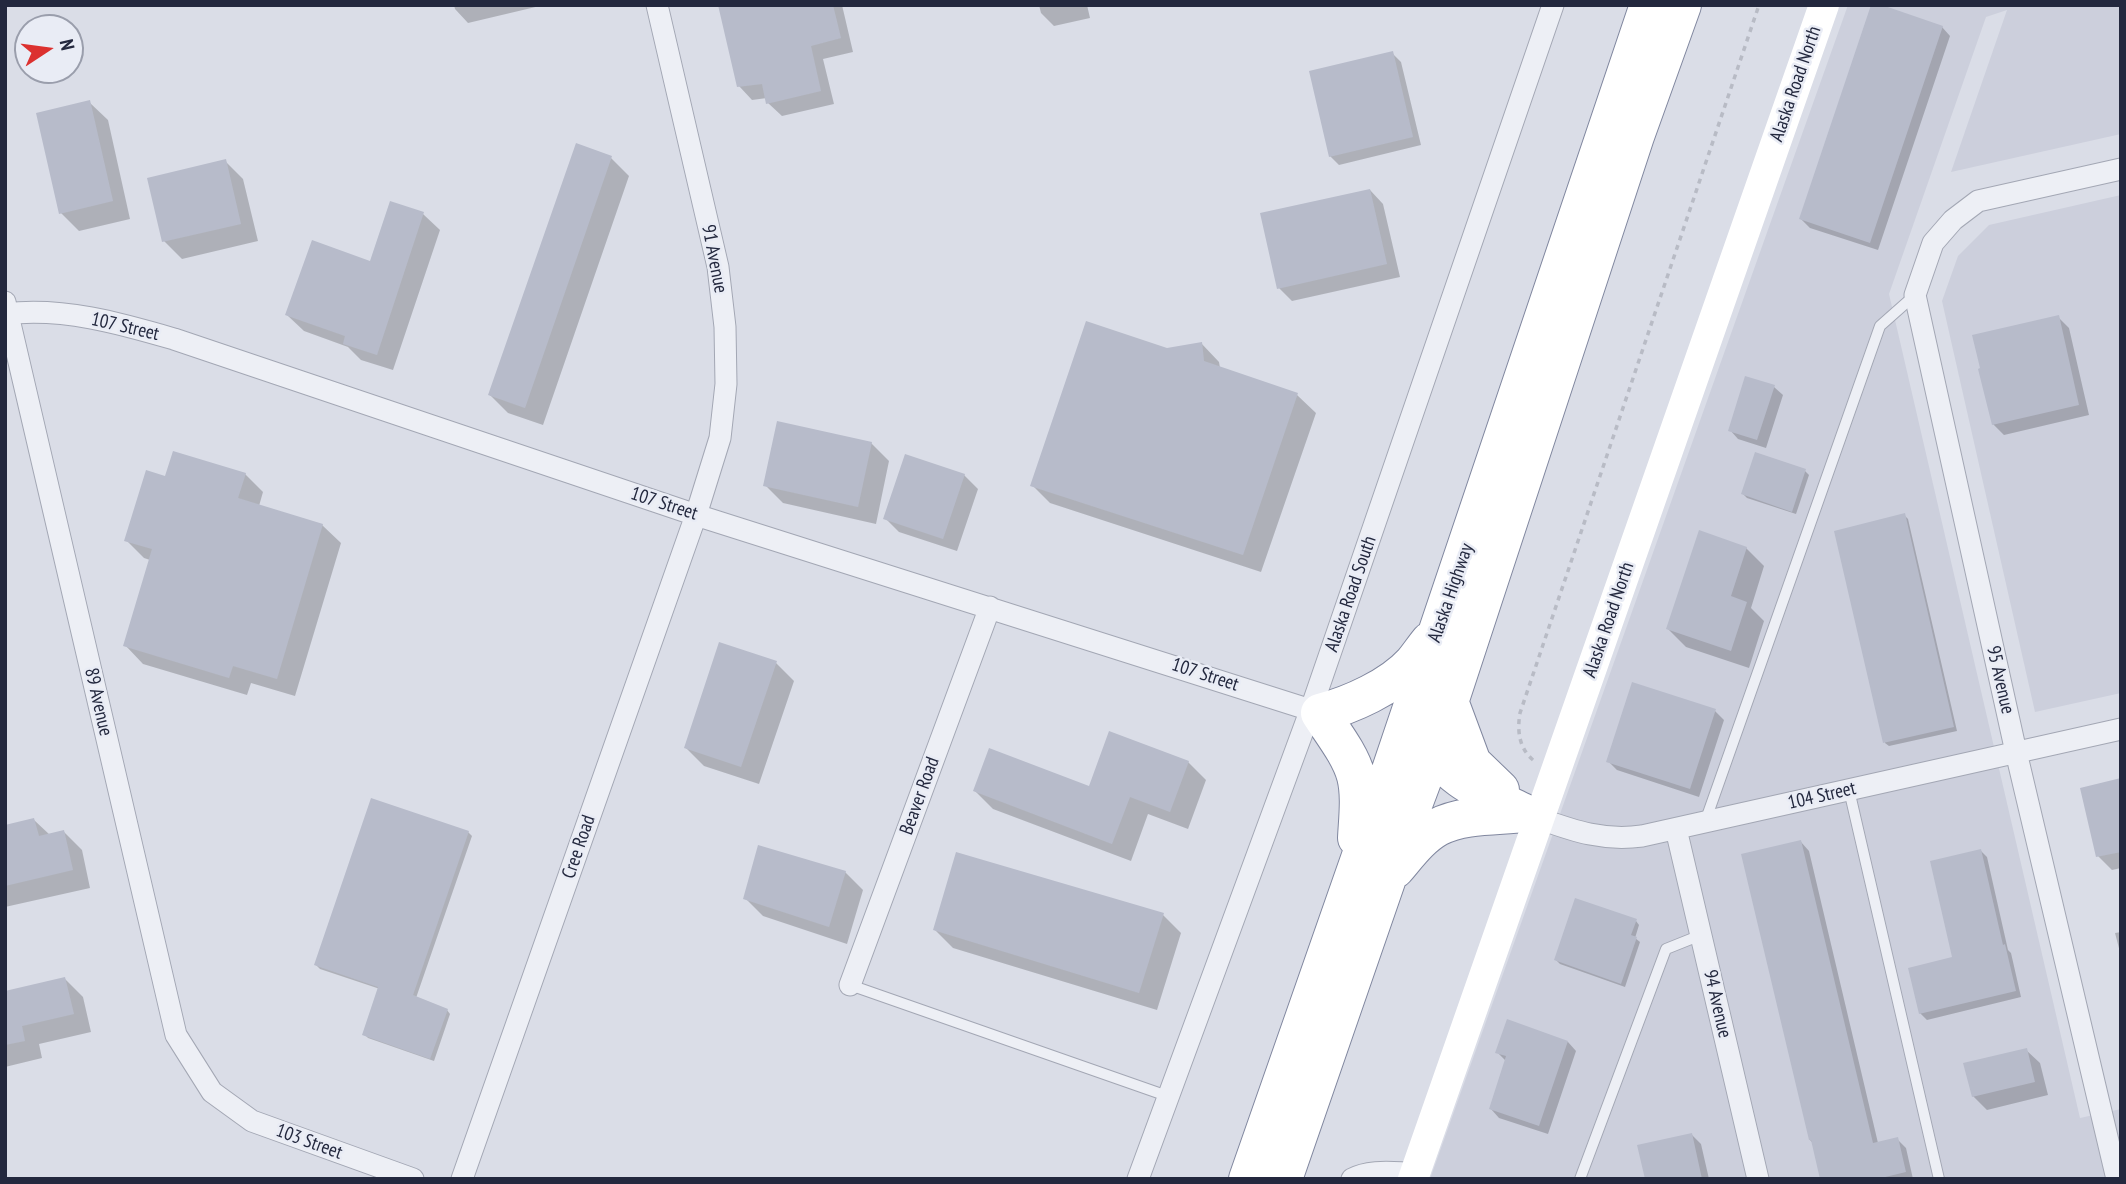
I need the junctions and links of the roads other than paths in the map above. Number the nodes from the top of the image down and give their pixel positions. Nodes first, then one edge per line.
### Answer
1 (657, 5) edge
2 (1553, 5) edge
3 (1649, 5) edge
4 (1682, 5) edge
5 (1824, 5) edge
6 (2121, 169) edge
7 (1915, 295) junction
8 (6, 310) edge
9 (696, 515) junction
10 (990, 607) junction
11 (1439, 628) junction
12 (1449, 701) junction
13 (1316, 711) junction
14 (1409, 715) junction
15 (2121, 729) edge
16 (2016, 752) junction
17 (1432, 754) junction
18 (1390, 773) junction
19 (1849, 790) junction
20 (1532, 816) junction
21 (1705, 822) junction
22 (1405, 826) junction
23 (1676, 829) junction
24 (1372, 874) junction
25 (1701, 935) junction
26 (850, 985) joint
27 (212, 1092) joint
28 (1170, 1097) junction
29 (1414, 1176) edge
30 (413, 1179) edge
31 (462, 1179) edge
32 (1138, 1179) edge
33 (1248, 1179) edge
34 (1283, 1179) edge
35 (1352, 1179) edge
36 (1580, 1179) edge
37 (1758, 1179) edge
38 (1939, 1179) edge
39 (2118, 1179) edge

1 - 9 street, 91 Avenue
2 - 13 street, Alaska Road South
3 - 11 highway, Alaska Highway
4 - 12 highway, Alaska Highway
5 - 20 street, Alaska Road North
6 - 7 street
7 - 16 street, 95 Avenue
7 - 21 lane
8 - 9 street, 107 Street
8 - 27 street, 89 Avenue
9 - 10 street, 107 Street
9 - 31 street, Cree Road
10 - 13 street, 107 Street
10 - 26 street, Beaver Road
11 - 13 highway
11 - 14 highway, Alaska Highway
12 - 17 highway, Alaska Highway
12 - 20 highway
13 - 18 highway
13 - 24 highway
13 - 28 street, Alaska Road South
14 - 17 highway
14 - 18 highway, Alaska Highway
15 - 16 street, 104 Street
16 - 19 street, 104 Street
16 - 39 street, 95 Avenue
17 - 20 highway
17 - 22 highway, Alaska Highway
18 - 22 highway
18 - 24 highway, Alaska Highway
19 - 21 street, 104 Street
19 - 38 lane
20 - 23 street, 104 Street
20 - 24 highway
20 - 29 street, Alaska Road North
21 - 23 street, 104 Street
22 - 24 highway, Alaska Highway
23 - 25 street, 94 Avenue
24 - 33 highway, Alaska Highway
24 - 34 highway, Alaska Highway
25 - 36 lane
25 - 37 street, 94 Avenue
26 - 28 lane
27 - 30 street, 103 Street
28 - 32 street, Alaska Road South
29 - 35 street, Alaska Road North

